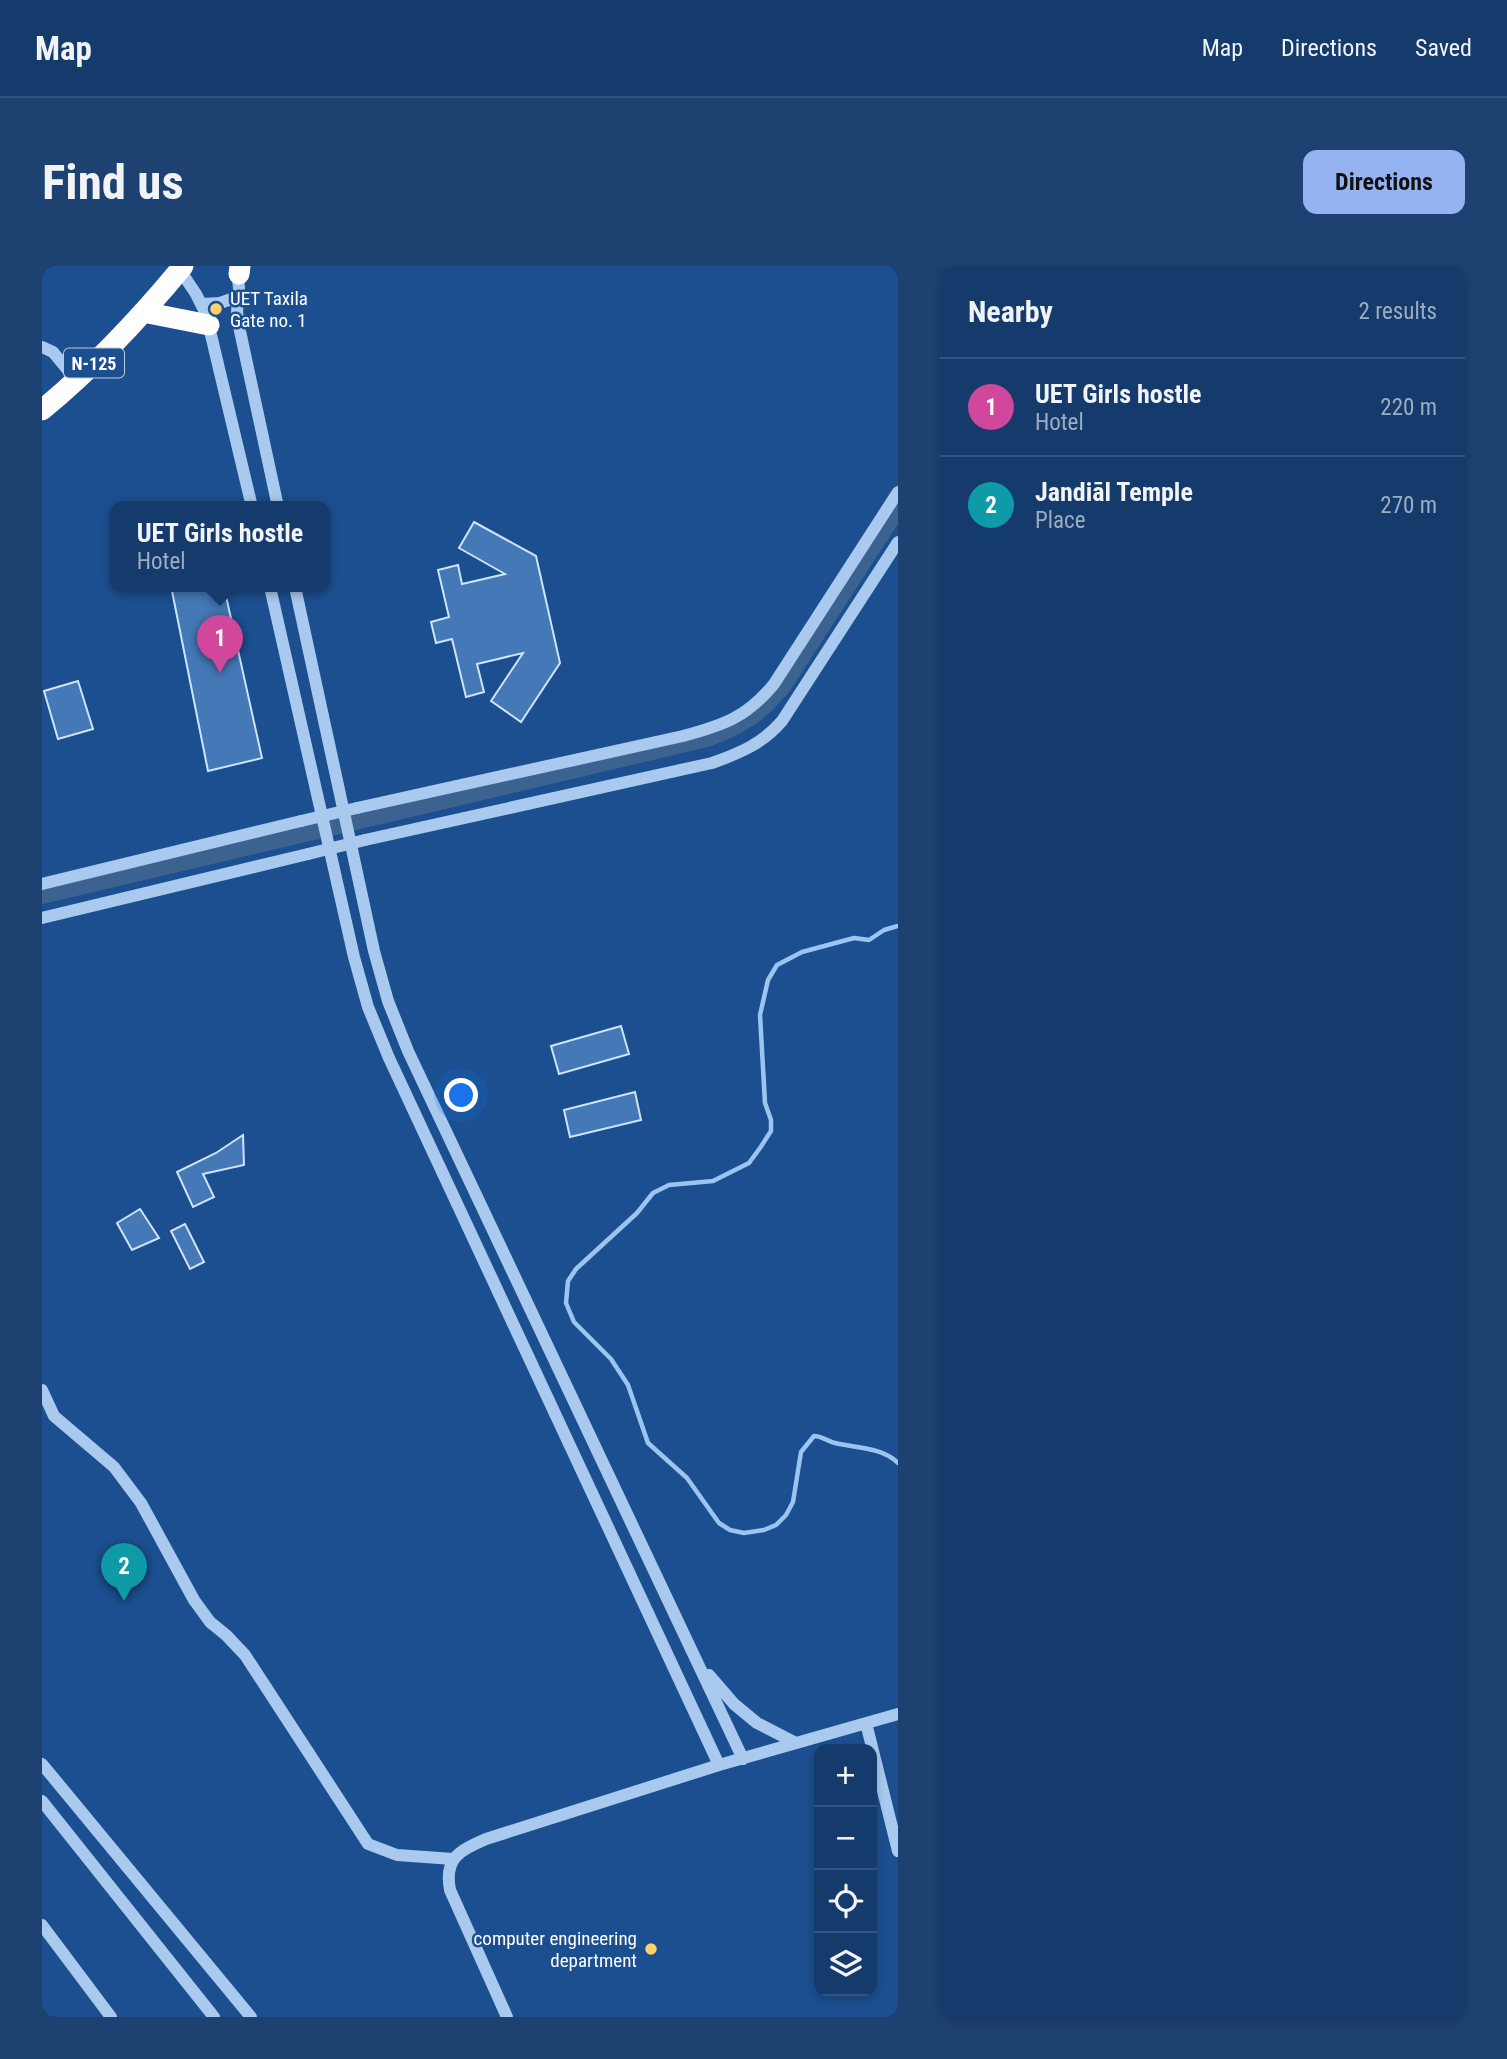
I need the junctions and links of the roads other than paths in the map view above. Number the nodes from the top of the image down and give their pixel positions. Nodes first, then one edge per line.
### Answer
1 (182, 268) edge
2 (238, 269) edge
3 (237, 297) junction
4 (202, 304) junction
5 (143, 312) junction
6 (209, 325) junction
7 (42, 347) edge
8 (76, 380) junction
9 (42, 410) edge
10 (898, 492) edge
11 (251, 501) edge
12 (277, 501) edge
13 (898, 542) edge
14 (271, 592) edge
15 (296, 592) edge
16 (42, 884) edge
17 (42, 918) edge
18 (42, 1390) edge
19 (48, 1418) edge
20 (700, 1664) junction
21 (898, 1714) edge
22 (866, 1723) junction
23 (796, 1744) junction
24 (743, 1759) junction
25 (42, 1764) edge
26 (719, 1765) junction
27 (42, 1801) edge
28 (898, 1851) edge
29 (453, 1859) junction
30 (42, 1924) edge
31 (111, 2017) edge
32 (214, 2017) edge
33 (251, 2017) edge
34 (507, 2017) edge

1 - 4 street
1 - 5 highway, N-125
2 - 3 street
3 - 4 street
3 - 12 street
4 - 6 street
5 - 6 highway
5 - 8 highway, N-125
6 - 11 street
7 - 8 street
8 - 9 highway, N-125
10 - 16 street, bridge
13 - 17 street, bridge
14 - 26 street
15 - 20 street
18 - 19 street
19 - 29 street
20 - 23 street
20 - 24 street
21 - 22 street
22 - 23 street
22 - 28 street
23 - 24 street
24 - 26 street
25 - 33 street
26 - 29 street
27 - 32 street
29 - 34 street
30 - 31 street

